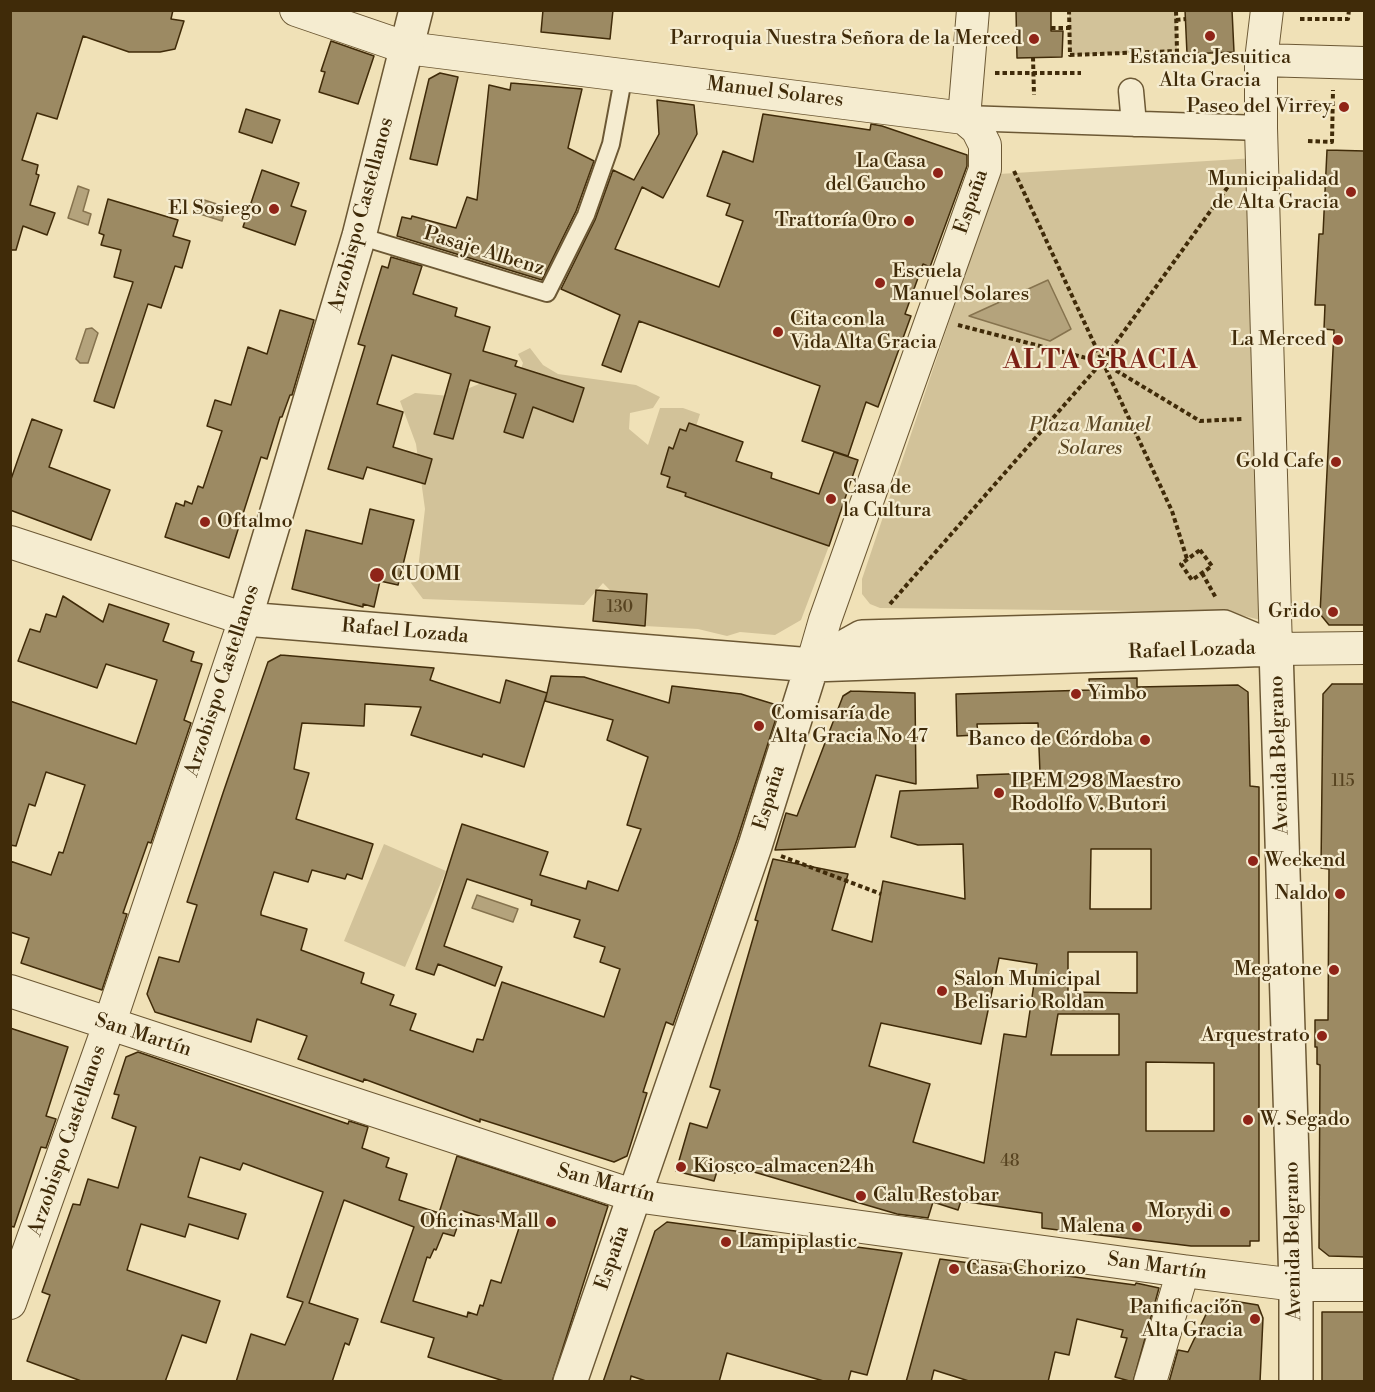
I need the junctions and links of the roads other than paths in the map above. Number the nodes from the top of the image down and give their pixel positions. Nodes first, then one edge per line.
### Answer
1 (296, 10) edge
2 (416, 10) edge
3 (973, 10) edge
4 (1267, 10) edge
5 (407, 48) junction
6 (1261, 60) junction
7 (1365, 63) edge
8 (624, 74) junction
9 (1131, 91) dead end
10 (964, 118) junction
11 (1134, 124) junction
12 (1261, 128) junction
13 (359, 236) junction
14 (10, 542) edge
15 (245, 619) junction
16 (1365, 648) edge
17 (1276, 649) junction
18 (812, 665) junction
19 (10, 991) edge
20 (109, 1025) junction
21 (635, 1196) junction
22 (1183, 1271) junction
23 (1296, 1285) junction
24 (1365, 1285) edge
25 (10, 1303) edge
26 (570, 1382) edge
27 (1150, 1382) edge
28 (1296, 1382) edge

1 - 5 street, Manuel Solares
2 - 5 street, Arzobispo Castellanos
3 - 10 street
4 - 6 street, Avenida Belgrano
5 - 8 street, Manuel Solares
5 - 13 street, Arzobispo Castellanos
6 - 7 street
6 - 12 street, Avenida Belgrano
8 - 10 street, Manuel Solares
8 - 13 lane, Pasaje Albenz
9 - 11 street
10 - 11 street, Manuel Solares
10 - 18 street, España
11 - 12 street, Manuel Solares
12 - 17 street, Avenida Belgrano
13 - 15 street, Arzobispo Castellanos
14 - 15 street, Rafael Lozada
15 - 18 street, Rafael Lozada
15 - 20 street, Arzobispo Castellanos
16 - 17 street
17 - 18 street, Rafael Lozada
17 - 23 street, Avenida Belgrano
18 - 21 street, España
19 - 20 street, San Martín
20 - 21 street, San Martín
20 - 25 street, Arzobispo Castellanos
21 - 22 street, San Martín
21 - 26 street, España
22 - 23 street, San Martín
22 - 27 street
23 - 24 street, San Martín
23 - 28 street, Avenida Belgrano

